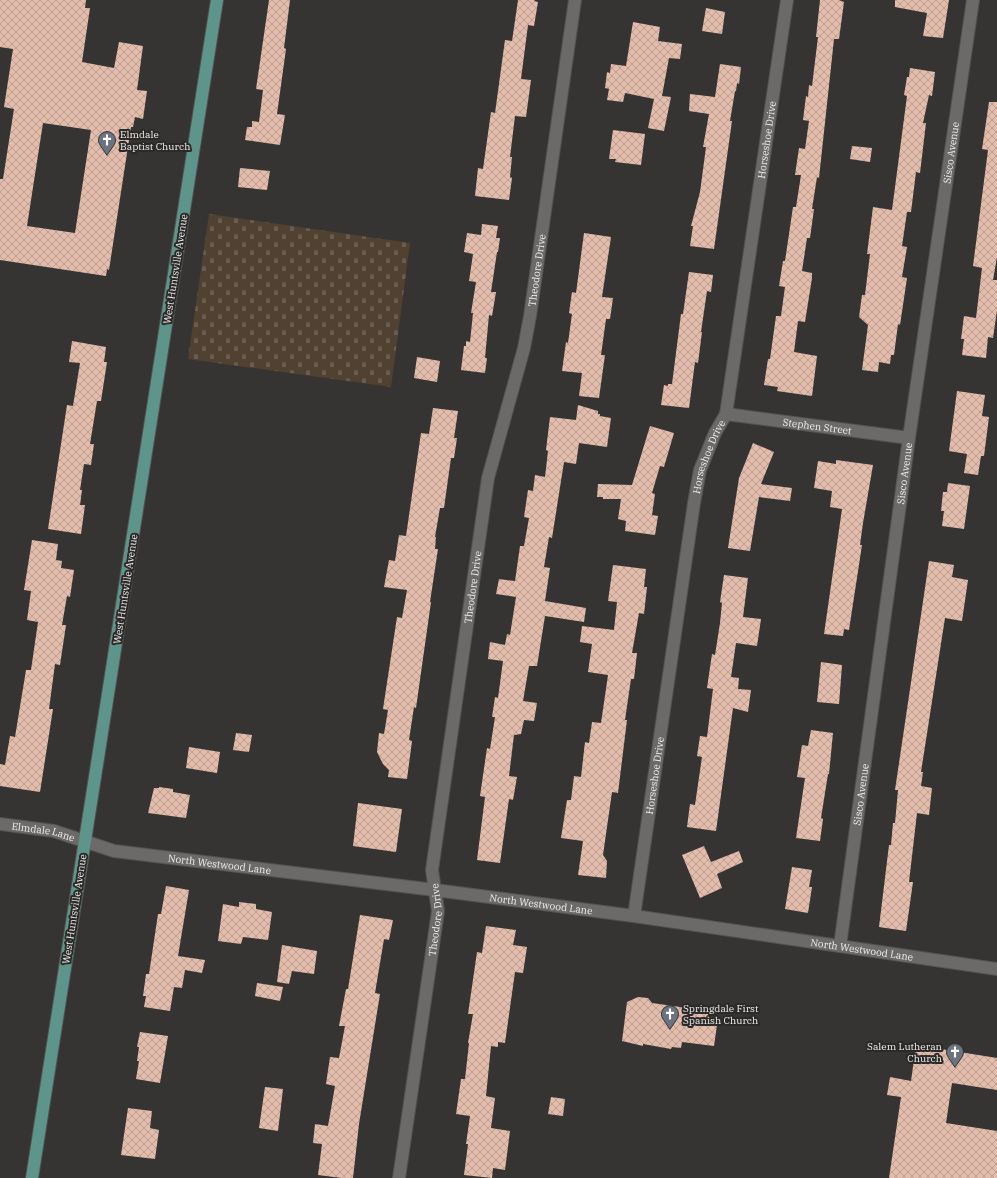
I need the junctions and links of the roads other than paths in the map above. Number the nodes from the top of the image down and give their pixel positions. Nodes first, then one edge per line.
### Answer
1 (217, 0) edge
2 (575, 0) edge
3 (787, 0) edge
4 (973, 0) edge
5 (726, 414) junction
6 (909, 438) junction
7 (0, 824) edge
8 (85, 842) junction
9 (435, 890) junction
10 (634, 916) junction
11 (840, 946) junction
12 (997, 969) edge
13 (32, 1178) edge
14 (399, 1178) edge

1 - 8 main road, West Huntsville Avenue
2 - 9 street, Theodore Drive
3 - 5 street, Horseshoe Drive
4 - 6 street, Sisco Avenue
5 - 6 street, Stephen Street
5 - 10 street, Horseshoe Drive
6 - 11 street, Sisco Avenue
7 - 8 street, Elmdale Lane
8 - 9 street, North Westwood Lane
8 - 13 main road, West Huntsville Avenue
9 - 10 street, North Westwood Lane
9 - 14 street, Theodore Drive
10 - 11 street, North Westwood Lane
11 - 12 street, North Westwood Lane

